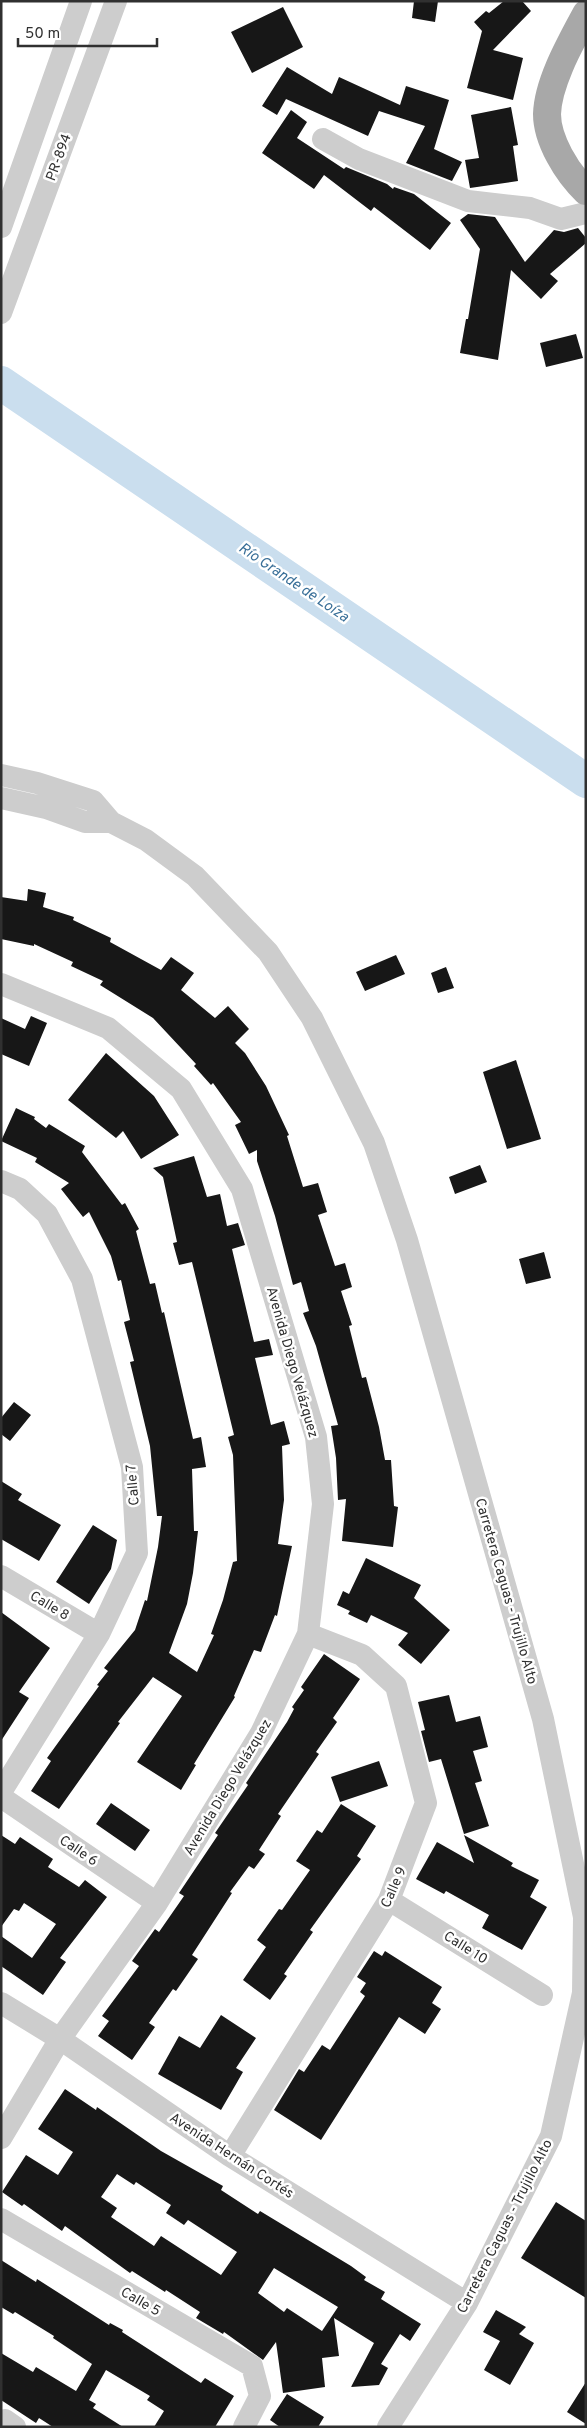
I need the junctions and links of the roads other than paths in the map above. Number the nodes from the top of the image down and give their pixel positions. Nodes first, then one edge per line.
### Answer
1 (81, 1) edge
2 (116, 1) edge
3 (586, 14) edge
4 (323, 139) dead end
5 (586, 191) edge
6 (586, 213) edge
7 (1, 227) edge
8 (1, 312) edge
9 (1, 763) edge
10 (1, 775) edge
11 (37, 783) junction
12 (1, 798) edge
13 (111, 822) junction
14 (1, 984) edge
15 (1, 1181) edge
16 (1, 1576) edge
17 (99, 1634) junction
18 (308, 1634) junction
19 (1, 1792) edge
20 (1, 1797) edge
21 (389, 1900) junction
22 (157, 1903) junction
23 (542, 1995) dead end
24 (1, 2003) edge
25 (60, 2039) junction
26 (1, 2138) edge
27 (230, 2156) junction
28 (1, 2219) edge
29 (467, 2304) junction
30 (244, 2427) edge
31 (388, 2427) edge

1 - 7 street
2 - 8 street, PR-894 / PR-894
3 - 5 main road
4 - 6 street
9 - 11 street
10 - 11 street, Carretera Caguas - Trujillo Alto
11 - 13 street, Carretera Caguas - Trujillo Alto
12 - 13 street, Carretera Caguas - Trujillo Alto
13 - 29 street, Carretera Caguas - Trujillo Alto
14 - 18 street, Avenida Diego Velázquez
15 - 17 street, Calle 7
16 - 17 street, Calle 8
17 - 19 street, Calle 7
18 - 21 street, Calle 9
18 - 22 street, Avenida Diego Velázquez
20 - 22 street, Calle 6
21 - 23 street, Calle 10
21 - 27 street, Calle 9
22 - 25 street, Avenida Diego Velázquez
24 - 25 street, Avenida Hernán Cortés
25 - 26 street, Avenida Diego Velázquez
25 - 27 street, Avenida Hernán Cortés
27 - 29 street, Avenida Hernán Cortés
28 - 30 street, Calle 5
29 - 31 street, Carretera Caguas - Trujillo Alto

